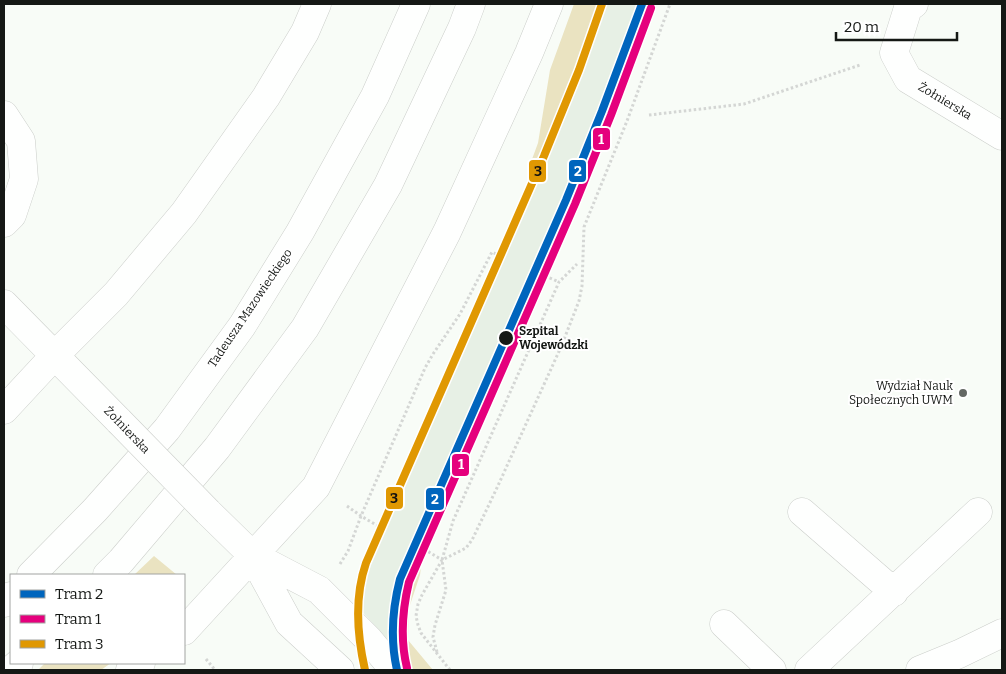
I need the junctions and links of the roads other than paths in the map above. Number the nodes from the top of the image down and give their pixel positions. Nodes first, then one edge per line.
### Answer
1 (317, 4) edge
2 (416, 4) edge
3 (471, 4) edge
4 (549, 4) edge
5 (914, 4) edge
6 (4, 115) edge
7 (1002, 136) edge
8 (4, 223) edge
9 (4, 304) edge
10 (55, 355) junction
11 (4, 410) edge
12 (802, 512) dead end
13 (978, 512) dead end
14 (252, 555) junction
15 (32, 574) edge
16 (107, 574) edge
17 (894, 592) junction
18 (724, 624) dead end
19 (185, 630) edge
20 (1002, 633) edge
21 (336, 669) edge
22 (394, 670) edge
23 (772, 670) edge
24 (809, 670) edge
25 (920, 670) edge

1 - 10 street
2 - 15 street, Tadeusza Mazowieckiego
3 - 16 street
4 - 14 street
5 - 7 street, Żołnierska
6 - 8 street
9 - 10 street, Żołnierska
10 - 11 street
10 - 14 street, Żołnierska, bridge
12 - 17 street
13 - 17 street
14 - 19 street
14 - 21 street, Żołnierska
14 - 22 street, Żołnierska
17 - 24 street
18 - 23 street
20 - 25 street

